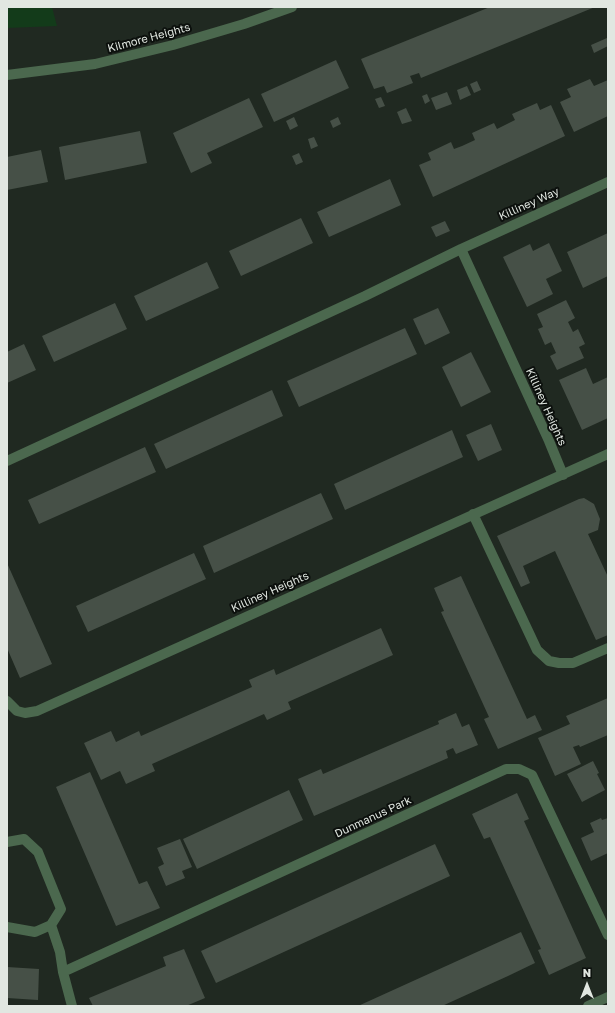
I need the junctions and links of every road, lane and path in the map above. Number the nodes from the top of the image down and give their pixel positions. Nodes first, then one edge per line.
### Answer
1 (292, 7) edge
2 (7, 75) edge
3 (608, 182) edge
4 (461, 249) junction
5 (608, 454) edge
6 (7, 461) edge
7 (563, 475) junction
8 (473, 514) junction
9 (608, 648) edge
10 (7, 701) edge
11 (7, 842) edge
12 (51, 925) junction
13 (7, 927) edge
14 (608, 935) edge
15 (63, 972) junction
16 (608, 997) edge
17 (72, 1006) edge
18 (588, 1006) edge

1 - 2 street, Kilmore Heights
3 - 4 street, Killiney Way
4 - 6 street
4 - 7 street, Killiney Heights
5 - 7 street
7 - 8 street, Killiney Heights
8 - 9 street
8 - 10 street, Killiney Heights
11 - 12 street
12 - 13 street
12 - 15 street
14 - 15 street, Dunmanus Park
15 - 17 street
16 - 18 street

